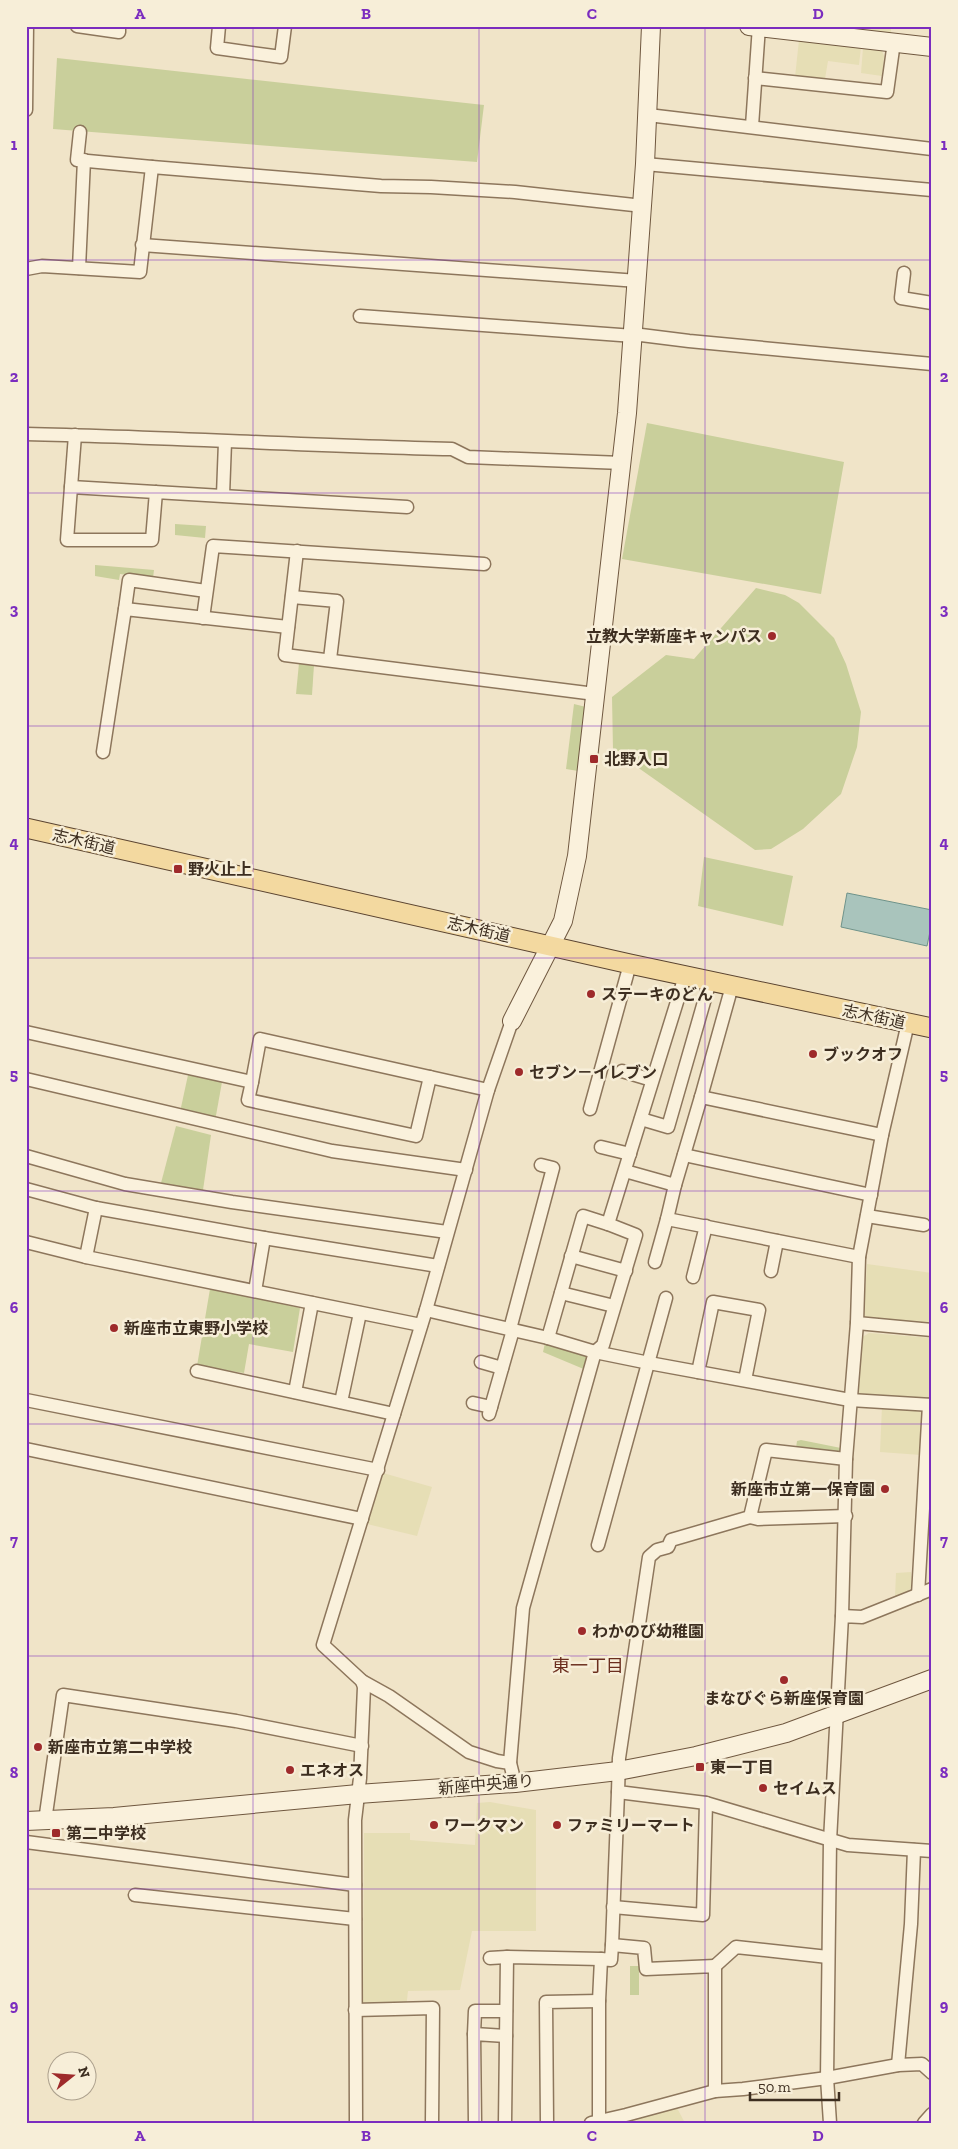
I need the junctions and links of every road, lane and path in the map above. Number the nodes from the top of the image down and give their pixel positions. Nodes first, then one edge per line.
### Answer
1 (27, 26) edge
2 (77, 26) edge
3 (119, 26) edge
4 (218, 26) edge
5 (285, 26) edge
6 (651, 26) edge
7 (756, 27) edge
8 (894, 42) junction
9 (932, 47) edge
10 (755, 78) junction
11 (26, 110) edge
12 (648, 115) junction
13 (752, 126) junction
14 (80, 132) dead end
15 (932, 149) edge
16 (84, 160) junction
17 (646, 164) junction
18 (152, 167) junction
19 (932, 190) edge
20 (643, 206) junction
21 (142, 245) junction
22 (79, 268) junction
23 (26, 269) edge
24 (904, 273) dead end
25 (638, 281) junction
26 (932, 303) edge
27 (360, 316) dead end
28 (634, 336) junction
29 (932, 364) edge
30 (26, 434) edge
31 (75, 436) junction
32 (225, 442) junction
33 (622, 462) junction
34 (71, 487) junction
35 (156, 492) junction
36 (223, 495) junction
37 (407, 507) dead end
38 (297, 551) junction
39 (484, 564) dead end
40 (206, 591) junction
41 (292, 597) junction
42 (125, 609) junction
43 (202, 618) junction
44 (288, 628) junction
45 (330, 659) junction
46 (595, 694) junction
47 (103, 752) dead end
48 (26, 828) edge
49 (551, 945) junction
50 (630, 964) junction
51 (685, 976) junction
52 (710, 981) junction
53 (732, 986) junction
54 (512, 1021) joint
55 (908, 1023) junction
56 (932, 1028) edge
57 (26, 1032) edge
58 (622, 1071) dead end
59 (430, 1077) junction
60 (26, 1079) edge
61 (652, 1080) junction
62 (252, 1082) junction
63 (488, 1090) junction
64 (701, 1097) junction
65 (590, 1108) dead end
66 (641, 1119) junction
67 (882, 1135) junction
68 (601, 1147) dead end
69 (630, 1154) junction
70 (684, 1155) junction
71 (26, 1156) edge
72 (541, 1165) dead end
73 (466, 1170) junction
74 (625, 1171) junction
75 (675, 1185) junction
76 (26, 1189) edge
77 (871, 1195) junction
78 (96, 1208) junction
79 (867, 1216) junction
80 (667, 1219) junction
81 (608, 1224) junction
82 (924, 1225) dead end
83 (706, 1226) junction
84 (447, 1232) junction
85 (264, 1238) junction
86 (777, 1241) junction
87 (26, 1242) edge
88 (571, 1256) junction
89 (86, 1257) junction
90 (859, 1258) junction
91 (655, 1262) dead end
92 (438, 1266) junction
93 (626, 1271) junction
94 (770, 1272) dead end
95 (693, 1277) dead end
96 (255, 1291) junction
97 (561, 1293) junction
98 (666, 1298) dead end
99 (312, 1303) junction
100 (614, 1306) junction
101 (426, 1310) junction
102 (360, 1313) junction
103 (857, 1323) junction
104 (421, 1325) junction
105 (511, 1329) junction
106 (932, 1330) edge
107 (548, 1338) junction
108 (595, 1352) junction
109 (481, 1362) dead end
110 (649, 1363) junction
111 (502, 1368) junction
112 (197, 1371) dead end
113 (698, 1372) junction
114 (745, 1380) junction
115 (296, 1392) junction
116 (26, 1400) edge
117 (850, 1400) junction
118 (341, 1402) junction
119 (473, 1402) dead end
120 (930, 1405) edge
121 (394, 1414) junction
122 (26, 1449) edge
123 (846, 1459) junction
124 (378, 1470) junction
125 (846, 1516) junction
126 (750, 1517) junction
127 (362, 1519) junction
128 (598, 1545) dead end
129 (932, 1589) edge
130 (918, 1595) junction
131 (842, 1616) junction
132 (932, 1679) edge
133 (362, 1681) junction
134 (837, 1715) junction
135 (362, 1746) junction
136 (510, 1763) junction
137 (618, 1771) junction
138 (515, 1783) junction
139 (618, 1792) junction
140 (358, 1794) junction
141 (706, 1803) junction
142 (26, 1821) edge
143 (45, 1821) junction
144 (830, 1841) junction
145 (26, 1842) edge
146 (914, 1850) junction
147 (932, 1851) edge
148 (355, 1885) junction
149 (134, 1895) dead end
150 (613, 1907) junction
151 (355, 1918) junction
152 (612, 1944) junction
153 (507, 1957) junction
154 (828, 1957) junction
155 (490, 1958) dead end
156 (601, 1959) junction
157 (715, 1966) junction
158 (599, 2001) junction
159 (355, 2010) junction
160 (506, 2011) junction
161 (474, 2034) junction
162 (506, 2036) junction
163 (898, 2065) junction
164 (932, 2073) edge
165 (827, 2078) junction
166 (715, 2090) junction
167 (932, 2114) edge
168 (629, 2119) edge
169 (595, 2122) edge
170 (356, 2123) edge
171 (432, 2123) edge
172 (475, 2123) edge
173 (505, 2123) edge
174 (547, 2123) edge
175 (830, 2123) edge
176 (924, 2123) edge

1 - 11 street
2 - 3 street
4 - 5 street
6 - 12 street
7 - 8 street
7 - 10 street
8 - 9 street
8 - 10 street
10 - 13 street
12 - 13 street
12 - 17 street
13 - 15 street
14 - 16 street
16 - 18 street
16 - 22 street
17 - 19 street
17 - 20 street
18 - 20 street
18 - 21 street
20 - 25 street
21 - 22 street
21 - 25 street
22 - 23 street
24 - 26 street
25 - 28 street
27 - 28 street
28 - 29 street
28 - 33 street
30 - 31 street
31 - 32 street
31 - 34 street
32 - 33 street
32 - 36 street
33 - 46 street
34 - 35 street
34 - 35 street
35 - 36 street
36 - 37 street
38 - 39 street
38 - 40 street
38 - 41 street
40 - 42 street
40 - 43 street
41 - 44 street
41 - 45 street
42 - 43 street
42 - 47 street
43 - 44 street
44 - 45 street
45 - 46 street
46 - 49 street
48 - 49 main road, 志木街道
49 - 50 main road, 志木街道
49 - 54 street
50 - 51 main road, 志木街道
50 - 65 street
51 - 52 main road, 志木街道
51 - 61 street
52 - 53 main road, 志木街道
52 - 66 street
53 - 55 main road, 志木街道
53 - 64 street
54 - 63 street
55 - 56 main road, 志木街道
55 - 67 street
57 - 62 street
58 - 61 street
59 - 62 street
59 - 62 street
59 - 63 street
60 - 73 street
61 - 66 street
63 - 73 street
64 - 67 street
64 - 70 street
66 - 69 street
67 - 77 street
68 - 69 street
69 - 74 street
70 - 75 street
70 - 77 street
71 - 84 street
72 - 105 street
73 - 84 street
74 - 75 street
74 - 81 street
75 - 80 street
76 - 78 street
77 - 79 street
78 - 85 street
78 - 89 street
79 - 82 street
79 - 90 street
80 - 83 street
80 - 91 street
81 - 88 street
81 - 93 street
83 - 86 street
83 - 95 street
84 - 92 street
85 - 92 street
85 - 96 street
86 - 90 street
86 - 94 street
87 - 89 street
88 - 93 street
88 - 97 street
89 - 96 street
90 - 103 street
92 - 101 street
93 - 100 street
96 - 99 street
97 - 100 street
97 - 107 street
98 - 110 street
99 - 102 street
99 - 115 street
100 - 108 street
101 - 104 street
101 - 105 street
102 - 104 street
102 - 118 street
103 - 106 street
103 - 117 street
104 - 121 street
105 - 107 street
105 - 111 street
107 - 108 street
108 - 110 street
108 - 136 street
109 - 111 street
110 - 113 street
110 - 128 street
111 - 119 street
112 - 115 street
113 - 114 street
113 - 114 street
114 - 117 street
115 - 118 street
116 - 124 street
117 - 120 street
117 - 123 street
118 - 121 street
120 - 130 street
121 - 124 street
122 - 127 street
123 - 125 street
123 - 126 street
124 - 127 street
125 - 126 street
125 - 131 street
126 - 137 street
127 - 133 street
129 - 130 street
130 - 131 street
131 - 134 street
132 - 134 street, 新座中央通り
133 - 135 street
133 - 136 street
134 - 137 street, 新座中央通り
134 - 144 street
135 - 140 street
135 - 143 street
136 - 138 street
137 - 138 street, 新座中央通り
137 - 139 street
138 - 140 street, 新座中央通り
139 - 141 street
139 - 150 street
140 - 143 street, 新座中央通り
140 - 148 street
141 - 144 street
141 - 150 street
142 - 143 street, 新座中央通り
144 - 146 street
144 - 154 street
145 - 148 street
146 - 147 street
146 - 163 street
148 - 151 street
149 - 151 street
150 - 152 street
151 - 159 street
152 - 156 street
152 - 157 street
153 - 155 street
153 - 156 street
153 - 160 street
154 - 157 street
154 - 165 street
156 - 158 street
157 - 166 street
158 - 169 street
158 - 174 street
159 - 170 street
159 - 171 street
160 - 161 street
160 - 162 street
161 - 162 street
161 - 172 street
162 - 173 street
163 - 164 street
163 - 165 street
165 - 166 street
165 - 175 street
166 - 168 street
167 - 176 street
168 - 169 street

